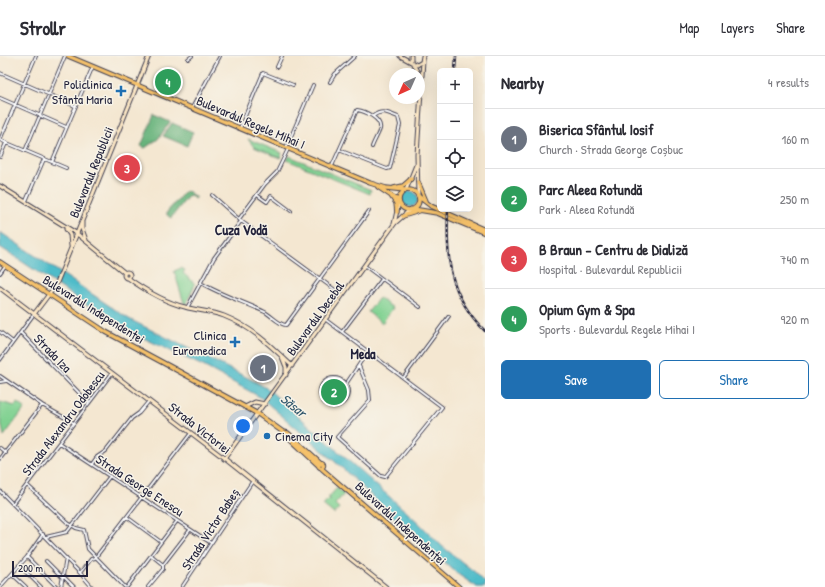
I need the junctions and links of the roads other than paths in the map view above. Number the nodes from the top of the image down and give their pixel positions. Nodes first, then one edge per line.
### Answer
1 (36, 56) edge
2 (67, 56) edge
3 (149, 56) edge
4 (192, 56) edge
5 (220, 56) edge
6 (282, 56) edge
7 (355, 56) edge
8 (400, 56) edge
9 (411, 56) edge
10 (423, 58) edge
11 (188, 59) dead end
12 (412, 63) junction
13 (94, 67) junction
14 (277, 67) dead end
15 (415, 68) edge
16 (422, 68) edge
17 (0, 73) edge
18 (330, 82) dead end
19 (24, 84) junction
20 (293, 85) dead end
21 (313, 85) dead end
22 (138, 86) junction
23 (49, 94) junction
24 (0, 98) edge
25 (420, 104) edge
26 (15, 105) junction
27 (76, 106) junction
28 (192, 108) junction
29 (40, 115) junction
30 (373, 116) junction
31 (66, 127) junction
32 (240, 129) junction
33 (0, 140) edge
34 (6, 143) junction
35 (372, 147) dead end
36 (287, 149) junction
37 (339, 150) junction
38 (25, 151) junction
39 (0, 157) edge
40 (44, 159) junction
41 (417, 159) junction
42 (52, 162) junction
43 (332, 167) junction
44 (66, 168) dead end
45 (411, 179) junction
46 (418, 182) junction
47 (370, 183) junction
48 (0, 186) edge
49 (389, 190) junction
50 (406, 190) junction
51 (212, 195) dead end
52 (257, 195) junction
53 (418, 196) junction
54 (25, 202) junction
55 (399, 202) junction
56 (428, 204) junction
57 (412, 209) junction
58 (424, 210) junction
59 (291, 211) dead end
60 (369, 211) dead end
61 (397, 212) junction
62 (403, 216) junction
63 (240, 220) junction
64 (82, 221) junction
65 (65, 227) junction
66 (393, 227) junction
67 (485, 231) edge
68 (76, 234) junction
69 (87, 241) junction
70 (71, 246) junction
71 (0, 262) edge
72 (6, 266) junction
73 (365, 266) junction
74 (0, 273) edge
75 (320, 279) junction
76 (382, 279) junction
77 (201, 283) junction
78 (0, 288) edge
79 (49, 294) junction
80 (344, 296) junction
81 (420, 307) dead end
82 (187, 308) junction
83 (34, 314) junction
84 (449, 316) dead end
85 (326, 320) junction
86 (0, 332) edge
87 (21, 332) junction
88 (342, 332) junction
89 (14, 342) junction
90 (368, 351) junction
91 (282, 356) junction
92 (0, 360) edge
93 (292, 366) junction
94 (359, 366) junction
95 (112, 373) junction
96 (0, 376) edge
97 (286, 376) junction
98 (404, 377) junction
99 (7, 381) junction
100 (0, 382) edge
101 (346, 384) junction
102 (149, 401) junction
103 (89, 403) junction
104 (266, 404) junction
105 (42, 405) junction
106 (246, 407) junction
107 (258, 414) junction
108 (74, 423) junction
109 (191, 433) junction
110 (59, 443) junction
111 (0, 448) edge
112 (6, 453) junction
113 (0, 459) edge
114 (224, 459) junction
115 (92, 464) junction
116 (110, 476) junction
117 (252, 482) junction
118 (27, 485) junction
119 (0, 491) edge
120 (142, 498) junction
121 (13, 503) junction
122 (127, 517) junction
123 (177, 521) junction
124 (72, 526) junction
125 (190, 530) junction
126 (43, 534) junction
127 (46, 537) junction
128 (161, 542) junction
129 (211, 543) junction
130 (151, 555) junction
131 (27, 556) junction
132 (66, 558) junction
133 (96, 558) junction
134 (46, 561) dead end
135 (163, 564) junction
136 (20, 565) junction
137 (80, 573) junction
138 (12, 574) junction
139 (63, 577) junction
140 (0, 587) edge
141 (26, 587) edge
142 (41, 587) edge
143 (56, 587) edge
144 (61, 587) edge
145 (74, 587) edge
146 (92, 587) edge
147 (126, 587) edge
148 (148, 587) edge
149 (182, 587) edge
150 (385, 587) edge
151 (459, 587) edge

1 - 19 street
2 - 13 main road, Bulevardul Regele Mihai I
2 - 23 street
3 - 22 street, Bulevardul Republicii
4 - 11 street
5 - 28 street
6 - 14 street
7 - 18 street
8 - 12 street
9 - 12 street
10 - 12 street
10 - 16 street
12 - 15 street
13 - 22 main road, Bulevardul Regele Mihai I
13 - 27 street
17 - 19 street
19 - 23 street
19 - 26 street
20 - 32 street
21 - 36 street
22 - 28 main road, Bulevardul Regele Mihai I
22 - 64 street, Bulevardul Republicii
23 - 27 street
23 - 29 street
24 - 26 street
25 - 41 street
26 - 29 street
26 - 33 street
27 - 31 street
28 - 32 main road, Bulevardul Regele Mihai I
29 - 31 street
29 - 38 street
30 - 35 street
30 - 37 street
30 - 37 street
31 - 42 street
32 - 36 main road, Bulevardul Regele Mihai I
33 - 34 street
34 - 38 street
34 - 39 street
36 - 43 main road, Bulevardul Regele Mihai I
36 - 52 street
37 - 43 street
38 - 40 street
40 - 42 street
40 - 54 street
41 - 45 street
41 - 46 street
42 - 44 street
43 - 47 main road, Bulevardul Regele Mihai I
45 - 49 main road
45 - 50 street
46 - 53 street
46 - 56 main road
47 - 49 main road, Bulevardul Regele Mihai I
47 - 49 main road, Bulevardul Regele Mihai I
48 - 54 street
49 - 50 main road, Bulevardul Regele Mihai I
49 - 55 main road, Bulevardul Regele Mihai I
49 - 61 main road
50 - 53 main road
50 - 55 main road
51 - 63 street
52 - 59 street
52 - 63 street
53 - 56 main road
53 - 57 main road
54 - 65 street
55 - 57 main road
55 - 61 street, Bulevardul Decebal
56 - 67 main road
57 - 58 main road
57 - 62 street, Bulevardul Decebal
58 - 62 main road
58 - 67 main road
60 - 75 street
61 - 66 street, Bulevardul Decebal
62 - 66 street, Bulevardul Decebal
63 - 75 street
63 - 77 street
64 - 68 street, Bulevardul Republicii
64 - 69 street
65 - 68 street
65 - 70 street
66 - 73 street, Bulevardul Decebal
68 - 69 street
68 - 70 street, Bulevardul Republicii
69 - 82 street
70 - 79 street, Bulevardul Republicii
71 - 72 main road, Bulevardul Independenței
72 - 74 street
72 - 79 main road, Bulevardul Independenței
73 - 76 street
73 - 80 street, Bulevardul Decebal
75 - 77 street
75 - 80 street
76 - 81 street
76 - 88 street
77 - 82 street
78 - 83 street, Strada Victoriei
79 - 83 street, Bulevardul Republicii
79 - 106 main road, Bulevardul Independenței
80 - 85 street, Bulevardul Decebal
82 - 91 street
83 - 87 street
83 - 95 street, Strada Victoriei
84 - 98 street
85 - 88 street
85 - 93 street, Bulevardul Decebal
86 - 89 street
87 - 89 street
87 - 103 street, Strada Iza
88 - 90 street
89 - 92 street
90 - 94 street
90 - 98 street
91 - 93 street
91 - 97 street
93 - 97 street, Bulevardul Decebal
94 - 98 street
94 - 101 street
95 - 102 street, Strada Victoriei
95 - 103 street, Strada Alexandru Odobescu
96 - 99 street
97 - 104 street, Bulevardul Decebal
99 - 100 street
99 - 105 street
101 - 101 street
102 - 109 street, Strada Victoriei
102 - 115 street
103 - 108 street, Strada Alexandru Odobescu
104 - 106 street
104 - 107 street, Bulevardul Decebal
105 - 108 street
105 - 112 street
106 - 107 main road, Bulevardul Independenței
107 - 114 street, Bulevardul Decebal
107 - 151 main road, Bulevardul Independenței
108 - 110 street, Strada Alexandru Odobescu
109 - 114 street, Strada Victoriei
109 - 120 street
110 - 115 street, Strada George Enescu
110 - 118 street, Strada Alexandru Odobescu
111 - 112 street
112 - 113 street
114 - 117 street, Strada Victoriei
115 - 116 street, Strada George Enescu
116 - 120 street, Strada George Enescu
116 - 124 street
117 - 129 street, Strada Victor Babeș
117 - 150 street, Strada Victoriei
118 - 121 street, Strada Alexandru Odobescu
118 - 124 street
119 - 121 street
120 - 122 street
120 - 123 street, Strada George Enescu
121 - 126 street
122 - 128 street
122 - 133 street
123 - 125 street, Strada George Enescu
123 - 128 street
124 - 127 street
124 - 133 street
125 - 129 street, Strada George Enescu
125 - 135 street
126 - 127 street
126 - 131 street
127 - 132 street
128 - 130 street
129 - 149 street, Strada Victor Babeș
130 - 135 street
130 - 147 street
131 - 136 street
131 - 143 street
132 - 137 street
132 - 139 street
133 - 137 street
133 - 147 street
134 - 139 street
135 - 148 street
136 - 138 street
136 - 142 street
137 - 146 street
138 - 140 street
138 - 141 street
139 - 144 street
139 - 145 street

